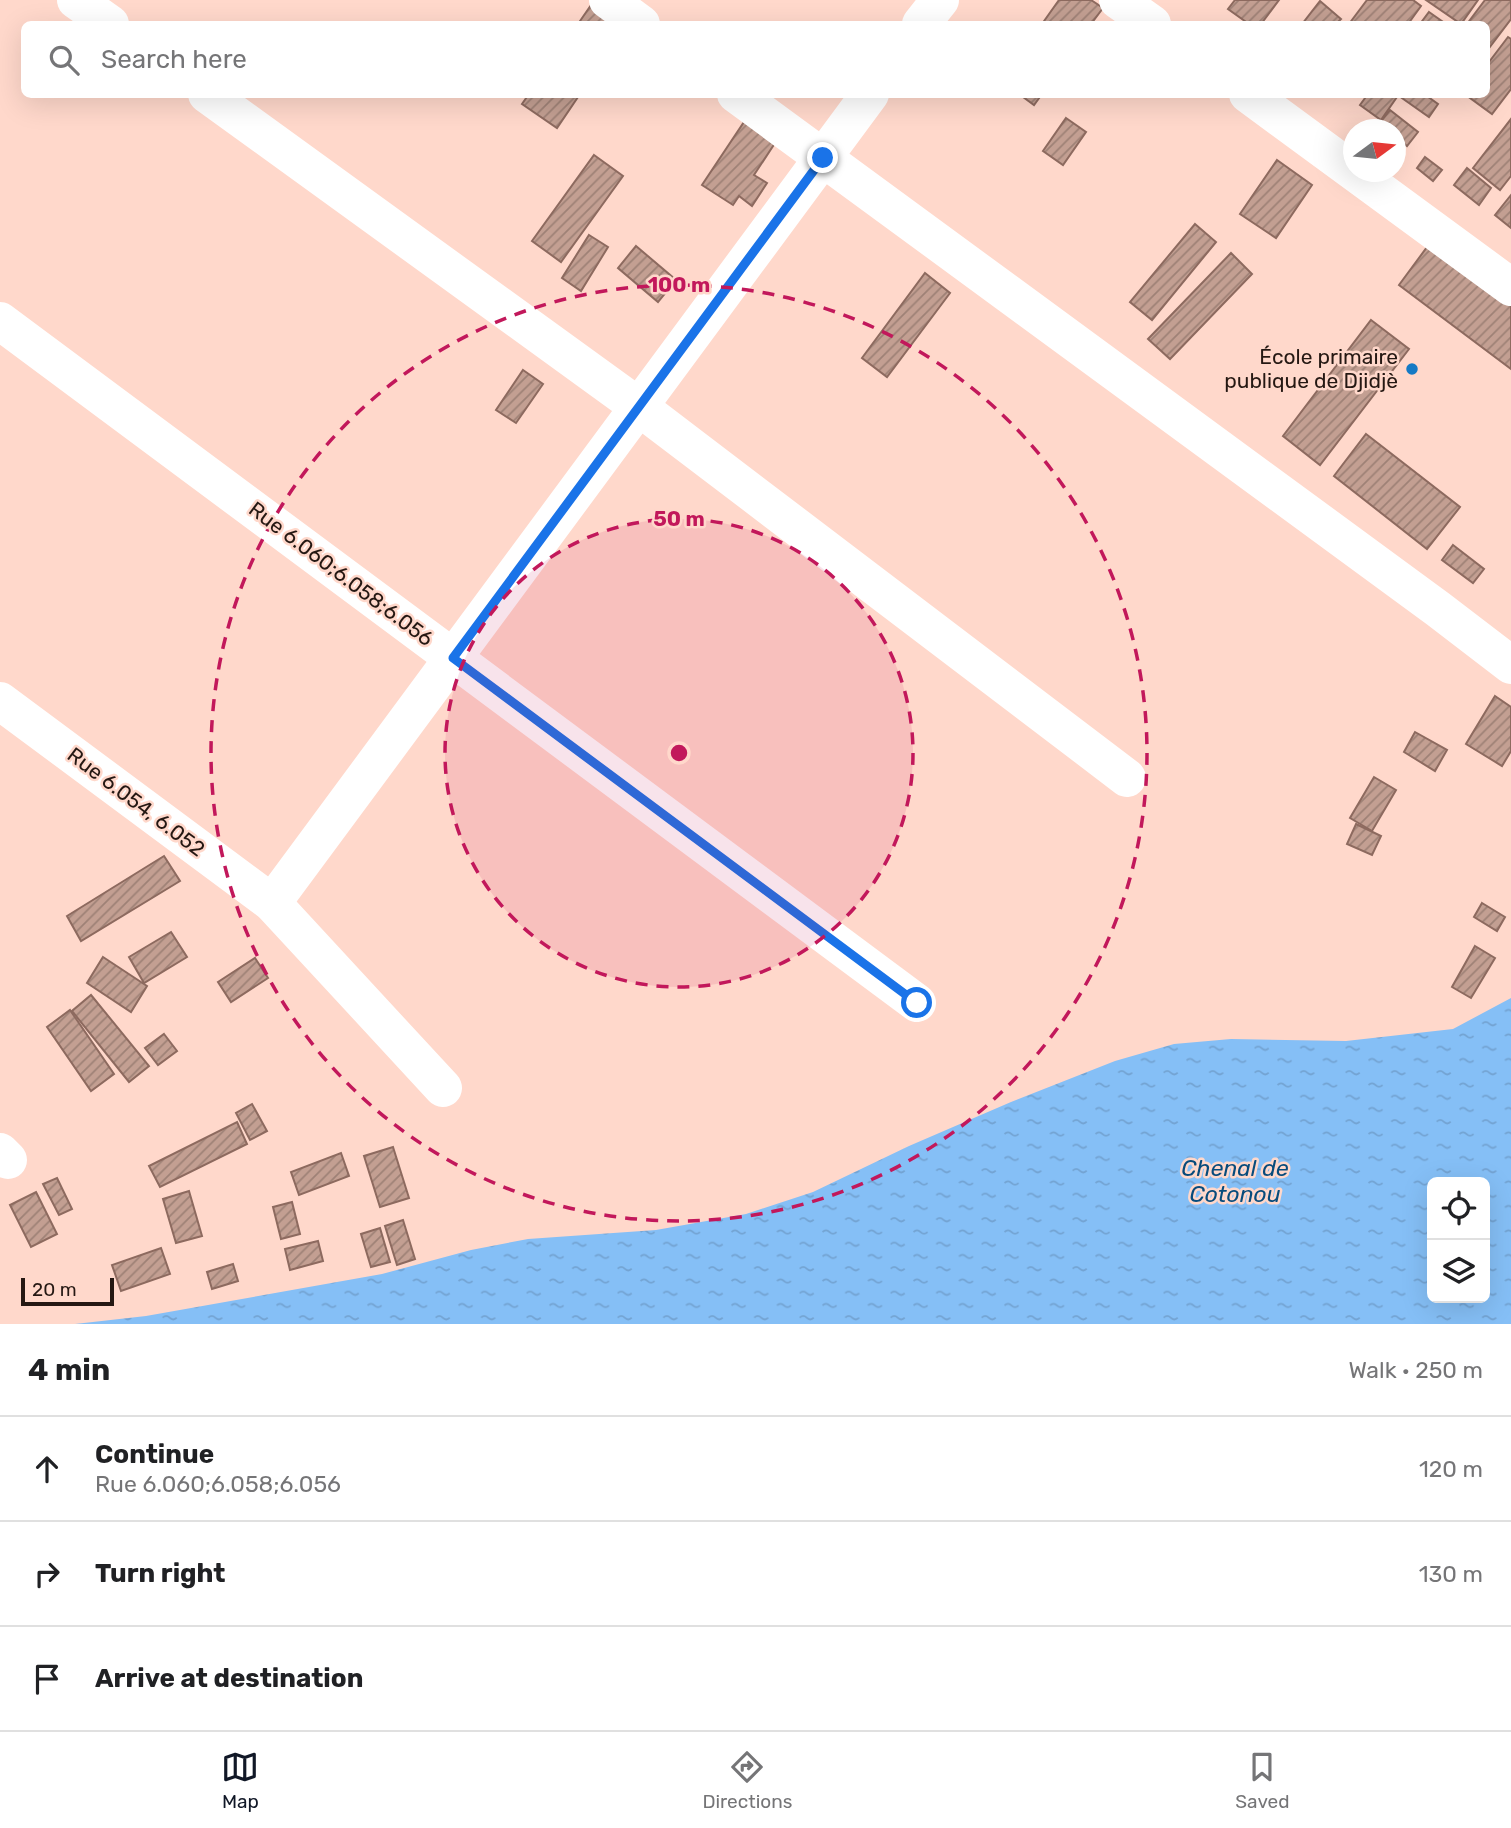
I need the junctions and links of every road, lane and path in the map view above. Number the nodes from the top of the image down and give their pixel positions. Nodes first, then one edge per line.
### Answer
1 (76, 0) edge
2 (608, 0) edge
3 (940, 0) edge
4 (1118, 0) edge
5 (106, 21) edge
6 (638, 21) edge
7 (923, 21) edge
8 (1148, 21) edge
9 (213, 98) edge
10 (741, 98) edge
11 (867, 98) edge
12 (1253, 98) edge
13 (823, 158) junction
14 (1511, 287) edge
15 (0, 321) edge
16 (639, 407) junction
17 (453, 658) junction
18 (1511, 665) edge
19 (0, 701) edge
20 (1127, 778) dead end
21 (272, 903) junction
22 (917, 1003) dead end
23 (443, 1088) dead end

1 - 5 street
2 - 6 street
3 - 7 street
4 - 8 street
9 - 16 street
10 - 13 street
11 - 13 street
12 - 14 street
13 - 16 street
13 - 18 street
15 - 17 street, Rue 6.060;6.058;6.056
16 - 17 street
16 - 20 street
17 - 21 street
17 - 22 street, Rue 6.060;6.058;6.056
19 - 21 street, Rue 6.054, 6.052
21 - 23 street, Rue 6.054, 6.052

